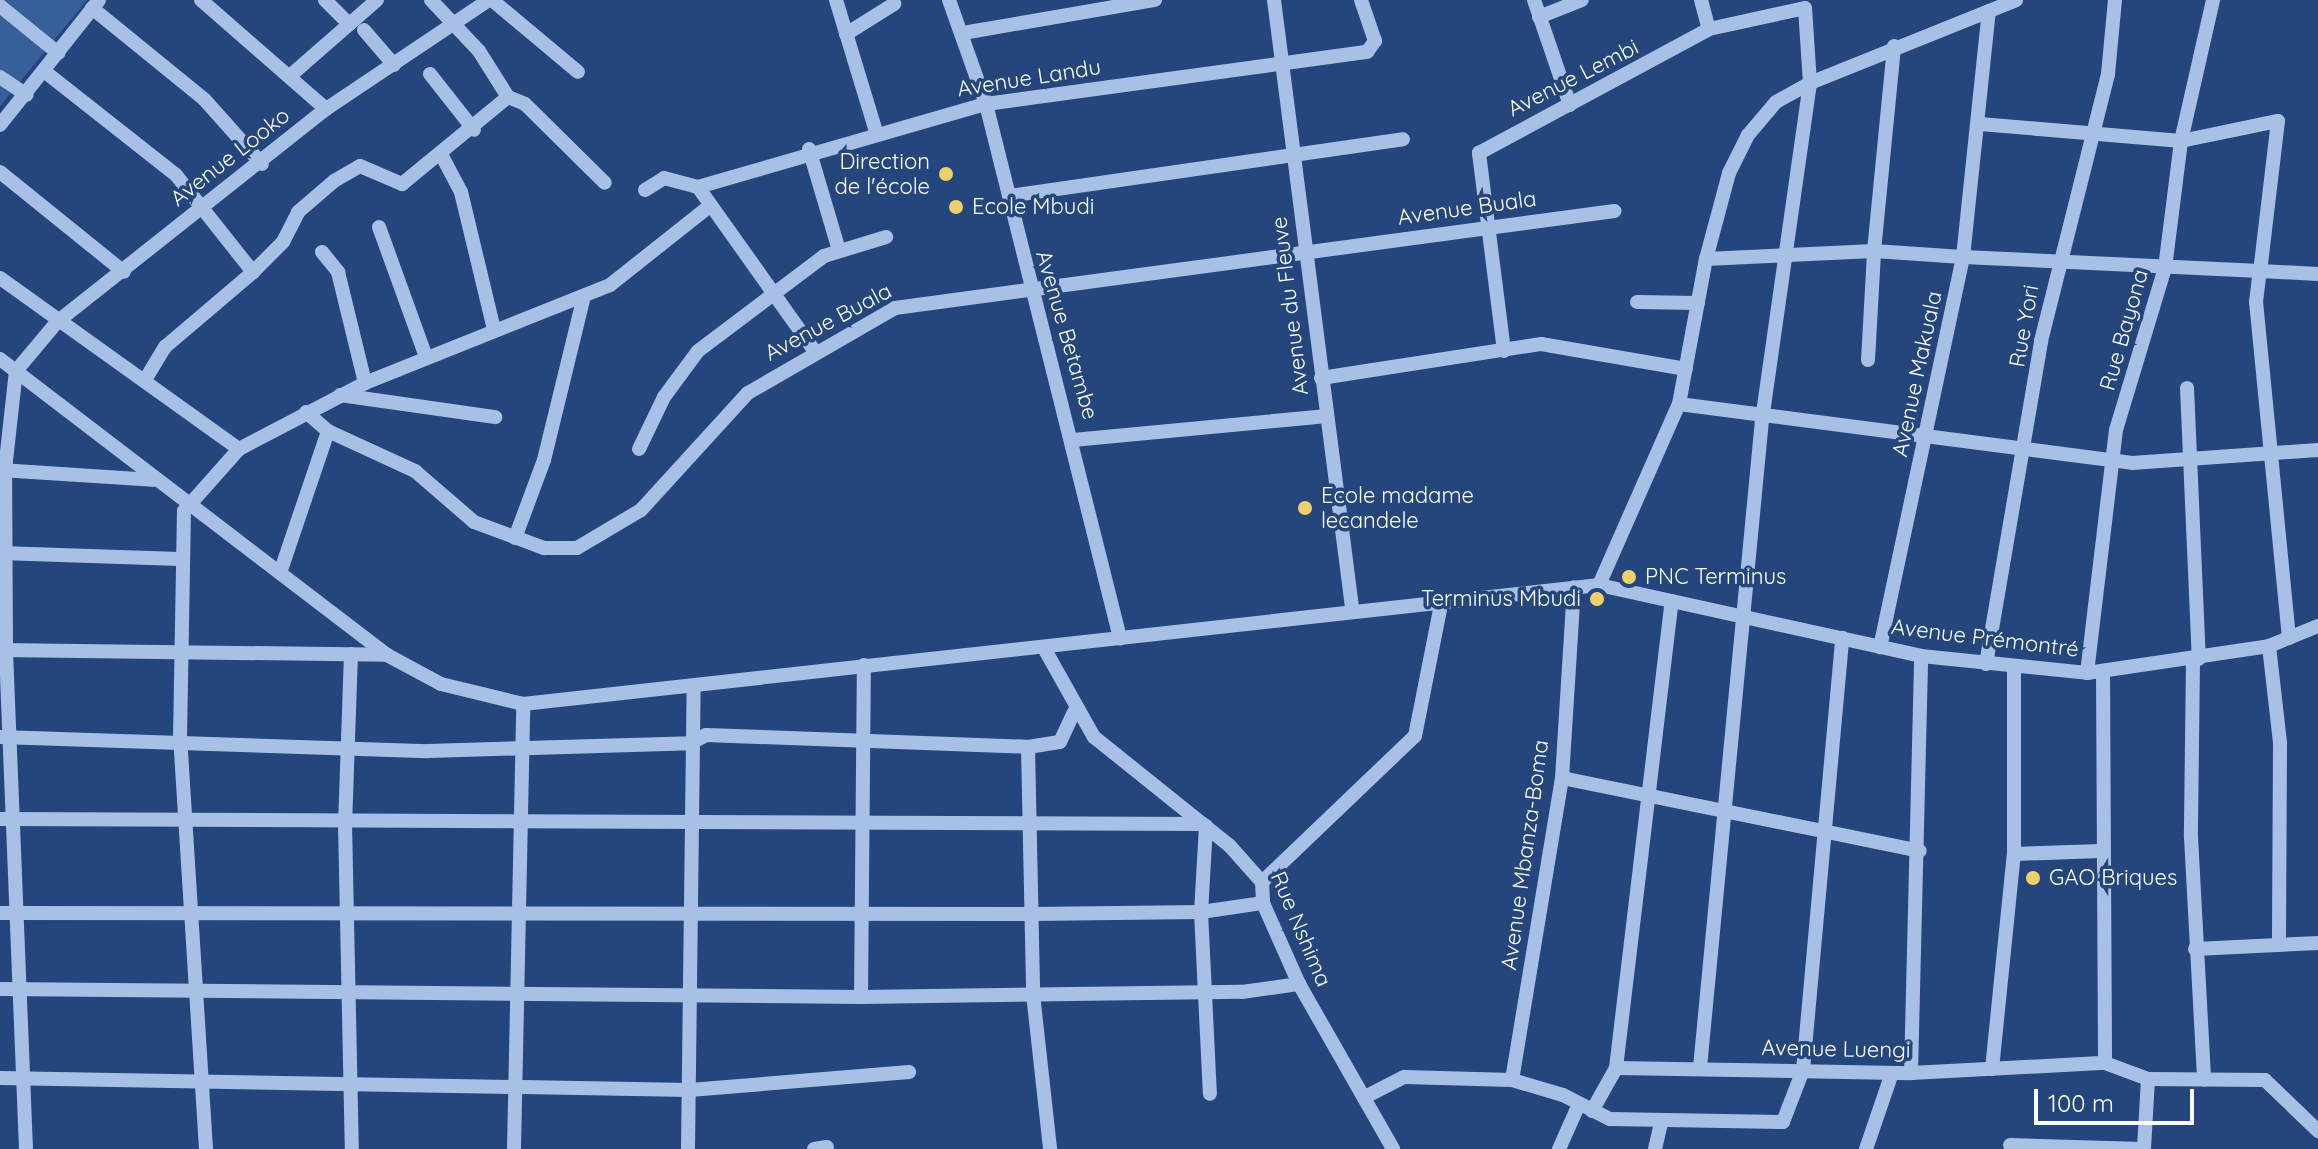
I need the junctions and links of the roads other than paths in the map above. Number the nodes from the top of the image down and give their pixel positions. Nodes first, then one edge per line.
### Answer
1 (201, 0) edge
2 (325, 0) edge
3 (377, 0) edge
4 (431, 0) edge
5 (491, 0) edge
6 (836, 0) edge
7 (949, 0) edge
8 (1155, 0) edge
9 (1274, 0) edge
10 (1361, 0) edge
11 (1534, 0) edge
12 (1582, 0) edge
13 (1701, 0) edge
14 (2016, 0) edge
15 (2115, 0) edge
16 (2213, 0) edge
17 (94, 3) edge
18 (894, 4) dead end
19 (0, 6) edge
20 (1989, 11) junction
21 (1539, 17) junction
22 (349, 24) junction
23 (451, 24) junction
24 (1709, 29) junction
25 (364, 30) dead end
26 (963, 33) junction
27 (846, 34) junction
28 (1894, 46) junction
29 (58, 53) junction
30 (1283, 62) junction
31 (394, 65) junction
32 (44, 71) junction
33 (578, 72) dead end
34 (430, 74) dead end
35 (291, 75) junction
36 (0, 77) edge
37 (1810, 83) junction
38 (27, 95) junction
39 (508, 97) junction
40 (986, 104) junction
41 (1570, 105) junction
42 (326, 109) junction
43 (1980, 124) junction
44 (0, 125) edge
45 (474, 130) junction
46 (876, 132) junction
47 (2092, 134) junction
48 (1403, 139) dead end
49 (2181, 141) junction
50 (809, 149) junction
51 (1295, 151) junction
52 (442, 156) junction
53 (262, 164) junction
54 (0, 172) edge
55 (605, 183) dead end
56 (698, 187) junction
57 (645, 190) dead end
58 (1009, 196) junction
59 (205, 207) junction
60 (707, 208) junction
61 (1614, 211) dead end
62 (379, 227) dead end
63 (1486, 228) junction
64 (886, 237) dead end
65 (839, 250) junction
66 (1874, 251) junction
67 (322, 252) dead end
68 (1303, 252) junction
69 (1781, 252) junction
70 (1963, 257) junction
71 (1706, 259) junction
72 (2059, 260) junction
73 (2165, 268) junction
74 (2260, 271) junction
75 (124, 272) junction
76 (253, 272) junction
77 (2318, 274) edge
78 (0, 278) edge
79 (1027, 287) junction
80 (770, 292) junction
81 (584, 296) junction
82 (1637, 302) dead end
83 (1698, 303) junction
84 (57, 322) junction
85 (494, 329) junction
86 (814, 350) junction
87 (1504, 351) junction
88 (426, 357) junction
89 (0, 359) edge
90 (1868, 360) dead end
91 (1686, 369) junction
92 (16, 371) junction
93 (1321, 378) junction
94 (145, 380) junction
95 (365, 383) junction
96 (2187, 388) dead end
97 (5, 390) edge
98 (340, 395) junction
99 (1679, 404) junction
100 (306, 412) junction
101 (1325, 416) junction
102 (495, 417) dead end
103 (1762, 420) junction
104 (328, 431) junction
105 (1928, 433) junction
106 (1073, 440) junction
107 (239, 449) junction
108 (639, 449) dead end
109 (2027, 449) junction
110 (2318, 450) edge
111 (2274, 456) junction
112 (2116, 457) junction
113 (2192, 460) junction
114 (2, 470) edge
115 (153, 480) junction
116 (189, 504) junction
117 (515, 538) junction
118 (3, 553) edge
119 (180, 559) junction
120 (280, 573) junction
121 (1599, 585) junction
122 (1574, 587) junction
123 (1442, 600) junction
124 (1672, 601) junction
125 (1352, 607) junction
126 (1741, 616) junction
127 (2318, 627) edge
128 (1120, 638) junction
129 (1842, 638) junction
130 (2289, 638) junction
131 (2269, 646) junction
132 (1880, 647) junction
133 (1044, 648) junction
134 (3, 650) edge
135 (182, 652) junction
136 (351, 654) junction
137 (387, 655) junction
138 (1921, 656) junction
139 (2196, 660) junction
140 (1986, 664) junction
141 (864, 665) junction
142 (2014, 666) junction
143 (2103, 672) junction
144 (2087, 673) junction
145 (694, 686) junction
146 (523, 704) junction
147 (1074, 712) junction
148 (5, 737) edge
149 (180, 739) junction
150 (867, 739) junction
151 (691, 743) junction
152 (345, 746) junction
153 (1028, 747) junction
154 (520, 748) junction
155 (1562, 778) junction
156 (1652, 799) junction
157 (1726, 815) junction
158 (5, 819) edge
159 (185, 821) junction
160 (345, 823) junction
161 (521, 823) junction
162 (690, 825) junction
163 (1204, 825) junction
164 (862, 826) junction
165 (1027, 828) junction
166 (1828, 835) junction
167 (1920, 851) junction
168 (2101, 851) junction
169 (2014, 854) junction
170 (1262, 882) junction
171 (1263, 903) junction
172 (191, 910) junction
173 (346, 910) junction
174 (1201, 912) junction
175 (0, 913) edge
176 (517, 913) junction
177 (691, 913) junction
178 (17, 914) junction
179 (1032, 914) junction
180 (863, 916) junction
181 (2318, 943) edge
182 (2279, 944) junction
183 (2195, 949) junction
184 (1299, 984) junction
185 (0, 989) edge
186 (18, 989) junction
187 (196, 990) junction
188 (351, 991) junction
189 (1205, 993) junction
190 (1033, 994) junction
191 (518, 995) junction
192 (693, 995) junction
193 (861, 997) junction
194 (2105, 1063) junction
195 (1700, 1067) junction
196 (1616, 1068) junction
197 (1992, 1069) junction
198 (1803, 1070) junction
199 (909, 1072) dead end
200 (1892, 1073) junction
201 (1911, 1073) junction
202 (0, 1078) edge
203 (24, 1079) junction
204 (2148, 1079) junction
205 (1512, 1080) junction
206 (2204, 1080) junction
207 (349, 1084) junction
208 (202, 1086) junction
209 (513, 1088) junction
210 (690, 1090) junction
211 (1210, 1094) dead end
212 (1367, 1096) junction
213 (1585, 1107) junction
214 (1661, 1124) junction
215 (2318, 1131) edge
216 (2010, 1145) dead end
217 (26, 1149) edge
218 (206, 1149) edge
219 (352, 1149) edge
220 (514, 1149) edge
221 (688, 1149) edge
222 (1050, 1149) edge
223 (1393, 1149) edge
224 (1559, 1149) edge
225 (1655, 1149) edge
226 (1866, 1149) edge
227 (2144, 1149) edge

1 - 35 street
2 - 22 street
3 - 22 street
4 - 23 street
5 - 23 street, Avenue Looko
5 - 33 street
6 - 27 street
7 - 26 street, Avenue Betambe
8 - 26 street
9 - 30 street, Avenue du Fleuve
10 - 30 street, Avenue Landu
11 - 21 street
12 - 21 street
13 - 24 street
14 - 20 street
15 - 47 street, Rue Yori
16 - 49 street, Rue Bayona
17 - 29 street
17 - 53 street
18 - 27 street
19 - 29 street
20 - 28 street
20 - 43 street, Avenue Makuala
21 - 41 street
22 - 35 street
23 - 31 street, Avenue Looko
23 - 39 street
24 - 37 street, Avenue Lembi
24 - 41 street, Avenue Lembi
25 - 31 street
26 - 40 street, Avenue Betambe
27 - 46 street
28 - 37 street
28 - 66 street
29 - 32 street
30 - 40 street, Avenue Landu
30 - 51 street, Avenue du Fleuve
31 - 42 street, Avenue Looko
32 - 38 street
32 - 59 street
34 - 45 street
35 - 42 street
36 - 38 street
37 - 69 street
37 - 71 street
38 - 44 street
39 - 45 street
39 - 55 street
40 - 46 street, Avenue Landu
40 - 58 street, Avenue Betambe
41 - 63 street, Avenue Lembi
42 - 53 street, Avenue Looko
43 - 47 street
43 - 70 street, Avenue Makuala
45 - 52 street
46 - 50 street, Avenue Landu
47 - 49 street
47 - 72 street, Rue Yori
48 - 51 street
49 - 73 street, Rue Bayona
49 - 74 street
50 - 56 street, Avenue Landu
50 - 65 street
51 - 58 street
51 - 68 street, Avenue du Fleuve
52 - 76 street
52 - 85 street
53 - 59 street, Avenue Looko
54 - 75 street
56 - 57 street
56 - 60 street
58 - 79 street, Avenue Betambe
59 - 75 street, Avenue Looko
59 - 76 street
60 - 80 street
60 - 81 street
61 - 63 street, Avenue Buala
62 - 88 street
63 - 68 street, Avenue Buala
63 - 87 street, Avenue Lembi
64 - 65 street
65 - 80 street
66 - 69 street
66 - 70 street
66 - 90 street
67 - 95 street
68 - 79 street, Avenue Buala
68 - 93 street, Avenue du Fleuve
69 - 71 street
69 - 103 street
70 - 72 street
70 - 105 street, Avenue Makuala
71 - 83 street
72 - 73 street
72 - 109 street, Rue Yori
73 - 74 street
73 - 112 street, Rue Bayona
74 - 77 street
74 - 111 street
75 - 84 street, Avenue Looko
76 - 94 street
78 - 84 street
79 - 86 street, Avenue Buala
79 - 106 street, Avenue Betambe
80 - 86 street
80 - 108 street
81 - 85 street
81 - 117 street
82 - 83 street
83 - 91 street
84 - 92 street, Avenue Looko
84 - 94 street
85 - 88 street
86 - 117 street, Avenue Buala
87 - 91 street
87 - 93 street
88 - 95 street
89 - 92 street, Avenue Prémontré
91 - 99 street
92 - 97 street
92 - 115 street, Avenue Prémontré
93 - 101 street, Avenue du Fleuve
94 - 107 street
95 - 98 street
96 - 113 street
97 - 114 street
98 - 100 street
98 - 102 street
99 - 103 street
99 - 121 street
100 - 104 street, Avenue Buala
100 - 107 street
101 - 106 street
101 - 125 street, Avenue du Fleuve
103 - 105 street
103 - 126 street
104 - 117 street, Avenue Buala
104 - 120 street
105 - 109 street
105 - 132 street, Avenue Makuala
106 - 128 street, Avenue Betambe
107 - 116 street
109 - 112 street
109 - 140 street, Rue Yori
110 - 111 street
111 - 113 street
111 - 130 street
112 - 113 street
112 - 144 street, Rue Bayona
113 - 139 street
114 - 115 street
114 - 118 street
115 - 116 street, Avenue Prémontré
116 - 119 street
116 - 120 street, Avenue Prémontré
118 - 119 street
118 - 134 street
119 - 135 street
120 - 137 street, Avenue Prémontré
121 - 122 street, Avenue Prémontré
121 - 124 street, Avenue Prémontré
122 - 123 street, Avenue Prémontré
122 - 155 street, Avenue Mbanza-Boma
123 - 125 street, Avenue Prémontré
123 - 170 street
124 - 126 street, Avenue Prémontré
124 - 156 street
125 - 128 street, Avenue Prémontré
126 - 129 street, Avenue Prémontré
126 - 157 street
127 - 130 street, Avenue Prémontré
128 - 133 street, Avenue Prémontré
129 - 132 street, Avenue Prémontré
129 - 166 street
130 - 131 street, Avenue Prémontré
131 - 139 street, Avenue Prémontré
131 - 182 street
132 - 138 street, Avenue Prémontré
133 - 141 street, Avenue Prémontré
133 - 147 street, Rue Nshima
134 - 135 street
134 - 148 street
135 - 136 street
135 - 149 street
136 - 137 street
136 - 152 street
137 - 146 street, Avenue Prémontré
138 - 140 street, Avenue Prémontré
138 - 167 street
139 - 143 street, Avenue Prémontré
139 - 183 street
140 - 142 street, Avenue Prémontré
141 - 145 street, Avenue Prémontré
141 - 150 street
142 - 144 street, Avenue Prémontré
142 - 169 street
143 - 144 street, Avenue Prémontré
143 - 168 street
145 - 146 street, Avenue Prémontré
145 - 151 street
146 - 154 street
147 - 153 street
147 - 163 street, Rue Nshima
148 - 149 street
148 - 158 street
149 - 152 street
149 - 159 street
150 - 151 street
150 - 153 street
150 - 164 street
151 - 154 street
151 - 162 street
152 - 154 street
152 - 160 street
153 - 165 street
154 - 161 street
155 - 156 street
155 - 205 street, Avenue Mbanza-Boma
156 - 157 street
156 - 196 street
157 - 166 street
157 - 195 street
158 - 159 street
158 - 178 street
159 - 160 street
159 - 172 street
160 - 161 street
160 - 173 street
161 - 162 street
161 - 176 street
162 - 164 street
162 - 177 street
163 - 165 street
163 - 170 street, Rue Nshima
163 - 174 street
164 - 165 street
164 - 180 street
165 - 179 street
166 - 167 street
166 - 198 street
167 - 201 street
168 - 169 street
168 - 194 street
169 - 197 street
170 - 171 street, Rue Nshima
171 - 174 street
171 - 184 street, Rue Nshima
172 - 173 street
172 - 178 street
172 - 187 street
173 - 176 street
173 - 188 street
174 - 179 street
174 - 189 street
175 - 178 street
176 - 177 street
176 - 191 street
177 - 180 street
177 - 192 street
178 - 186 street
179 - 180 street
179 - 190 street
180 - 193 street
181 - 182 street
182 - 183 street
183 - 206 street
184 - 189 street
184 - 212 street, Rue Nshima
185 - 186 street
186 - 187 street
186 - 203 street
187 - 188 street
187 - 208 street
188 - 191 street
188 - 207 street
189 - 190 street
189 - 211 street
190 - 193 street
190 - 222 street
191 - 192 street
191 - 209 street
192 - 193 street
192 - 210 street
194 - 197 street, Avenue Luengi
194 - 204 street
195 - 196 street, Avenue Luengi
195 - 198 street, Avenue Luengi
196 - 213 street
197 - 201 street, Avenue Luengi
198 - 200 street, Avenue Luengi
198 - 214 street
199 - 210 street
200 - 201 street, Avenue Luengi
200 - 226 street
202 - 203 street
203 - 208 street
203 - 217 street
204 - 206 street
204 - 227 street
205 - 212 street
205 - 213 street
206 - 215 street
207 - 208 street
207 - 209 street
207 - 219 street
208 - 218 street
209 - 210 street
209 - 220 street
210 - 221 street
212 - 223 street, Rue Nshima
213 - 214 street
213 - 224 street
214 - 225 street
216 - 227 street

